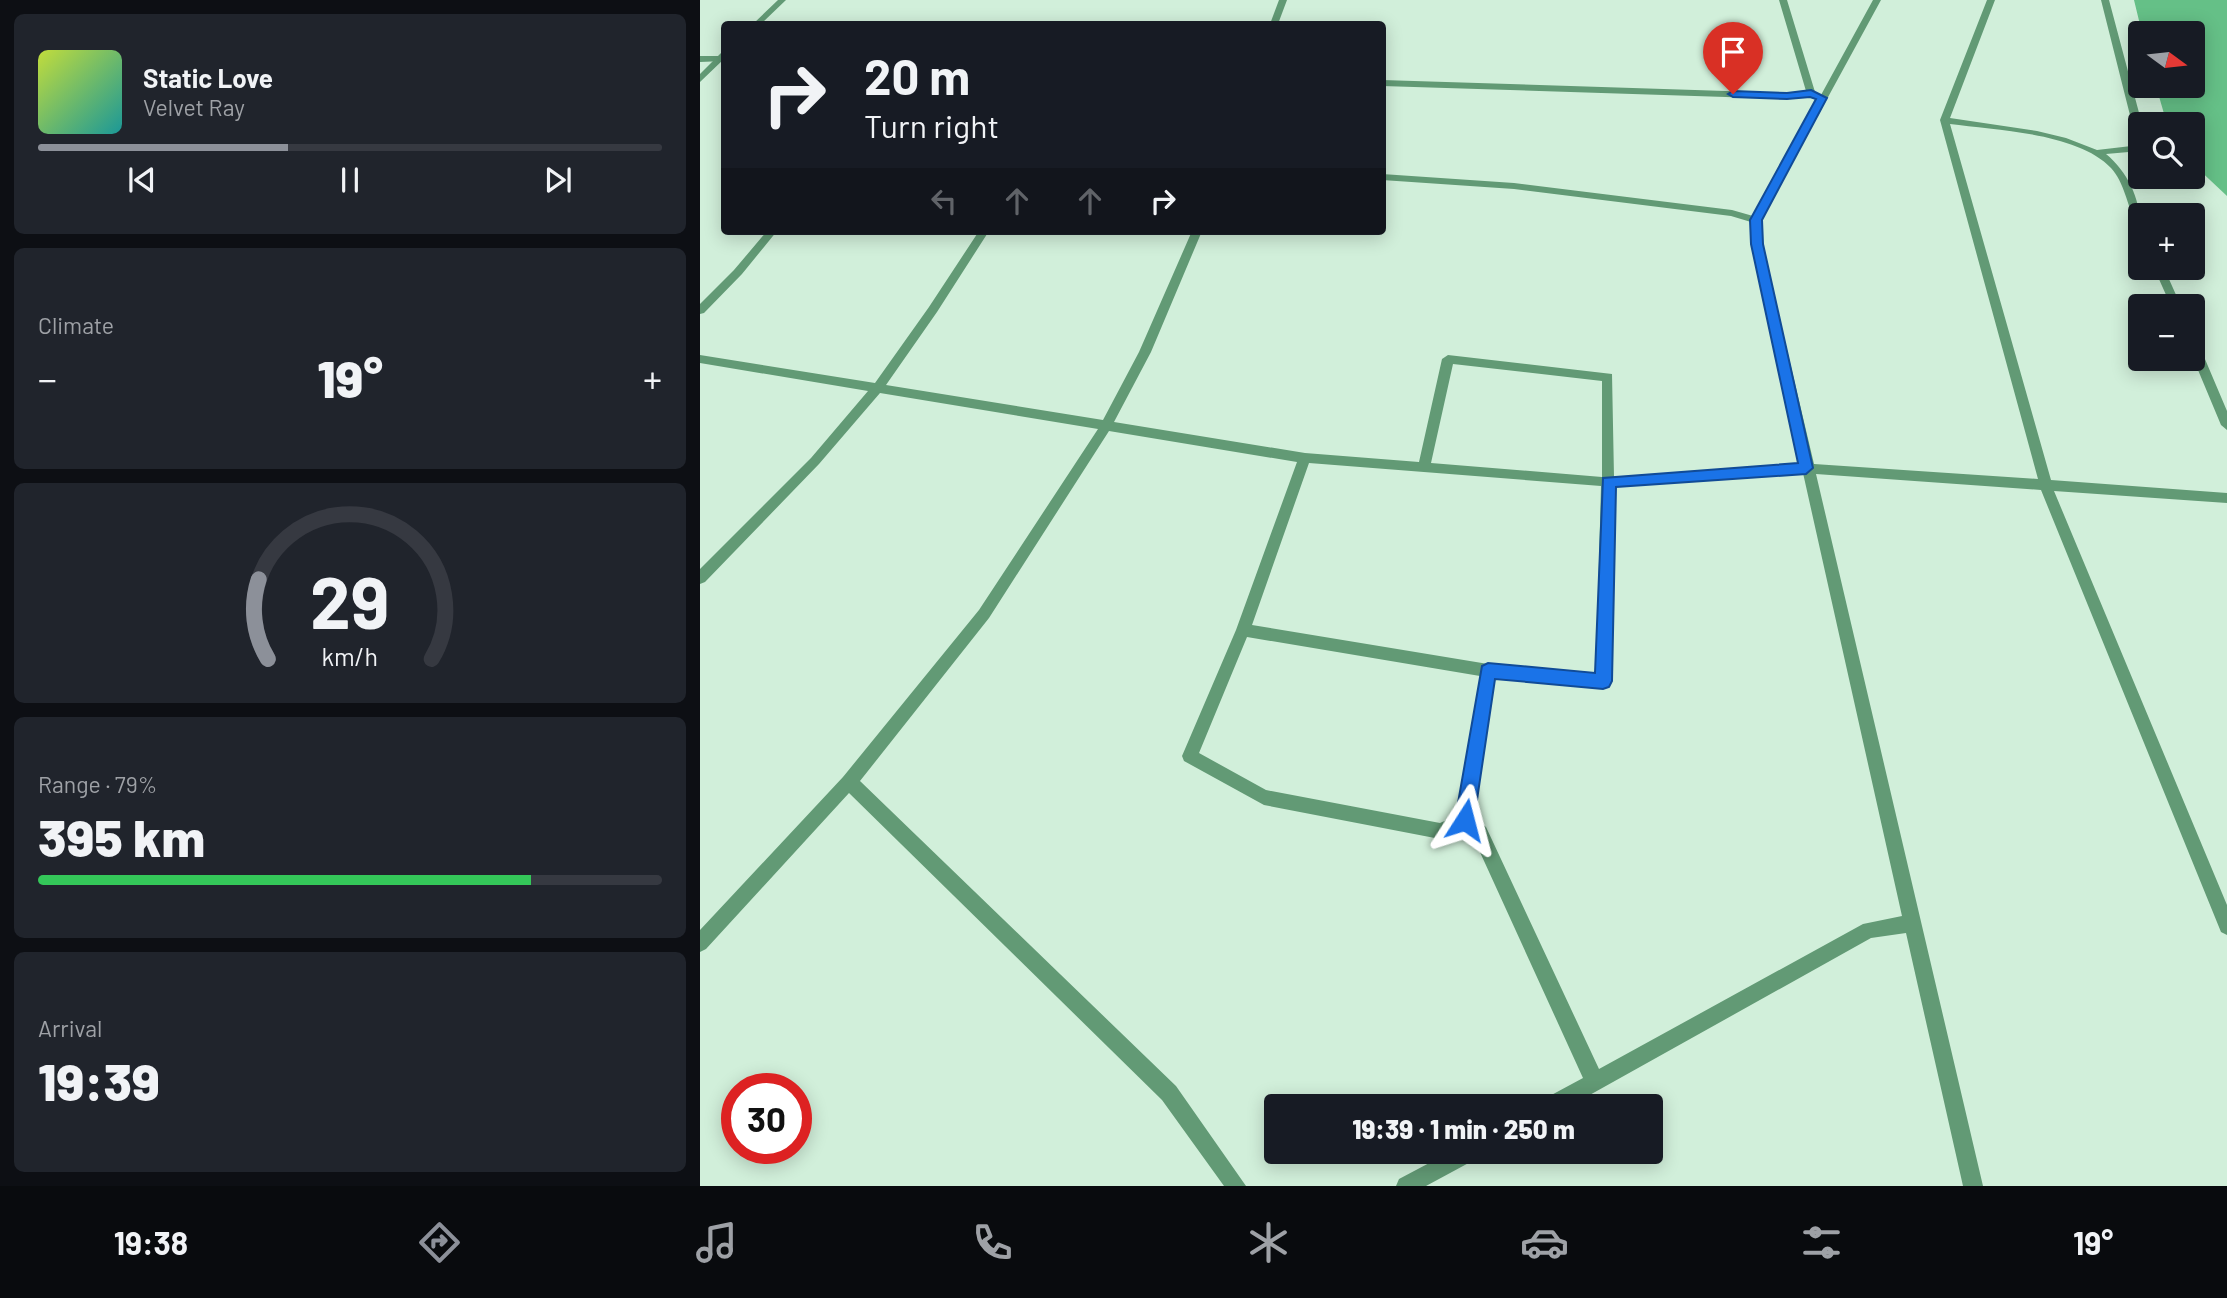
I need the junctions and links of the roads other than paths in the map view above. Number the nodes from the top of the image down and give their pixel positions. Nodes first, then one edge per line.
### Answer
1 (782, 0) edge
2 (1283, 0) edge
3 (1783, 0) edge
4 (1877, 0) edge
5 (1991, 0) edge
6 (2105, 0) edge
7 (760, 21) edge
8 (1275, 21) edge
9 (700, 58) edge
10 (721, 58) edge
11 (721, 60) edge
12 (700, 79) edge
13 (1386, 83) edge
14 (1811, 93) junction
15 (1822, 98) junction
16 (2134, 112) edge
17 (1945, 120) junction
18 (2128, 149) edge
19 (2099, 152) junction
20 (1386, 177) edge
21 (2131, 203) edge
22 (1756, 220) junction
23 (769, 235) edge
24 (982, 235) edge
25 (1195, 235) edge
26 (700, 310) edge
27 (700, 359) edge
28 (2204, 371) edge
29 (878, 387) junction
30 (2227, 425) edge
31 (1106, 426) junction
32 (1305, 458) junction
33 (1424, 467) junction
34 (1806, 468) junction
35 (1608, 482) junction
36 (2046, 487) junction
37 (2227, 498) edge
38 (700, 578) edge
39 (1242, 630) junction
40 (1488, 671) junction
41 (849, 782) junction
42 (1465, 820) junction
43 (1913, 923) junction
44 (2227, 926) edge
45 (700, 943) edge
46 (1595, 1082) junction
47 (1573, 1094) edge
48 (1447, 1164) edge
49 (1236, 1186) edge
50 (1406, 1186) edge
51 (1973, 1186) edge

1 - 7 street
2 - 8 street
3 - 14 street
4 - 15 street
5 - 17 street
6 - 16 street
9 - 10 street
11 - 12 street
13 - 14 street
14 - 15 street
15 - 22 street
17 - 19 street
17 - 36 street
18 - 19 street
19 - 21 street
20 - 22 street
22 - 34 street
23 - 26 street
24 - 29 street
25 - 31 street
27 - 29 street
28 - 30 street
29 - 31 street
29 - 38 street
31 - 32 street
31 - 41 street
32 - 33 street
32 - 39 street
33 - 35 street
33 - 35 street
34 - 35 street
34 - 36 street
34 - 43 street
35 - 40 street
36 - 37 street
36 - 44 street
39 - 40 street
39 - 42 street
40 - 42 street
41 - 45 street
41 - 49 street
42 - 46 street
43 - 46 street
43 - 51 street
46 - 47 street
48 - 50 street

